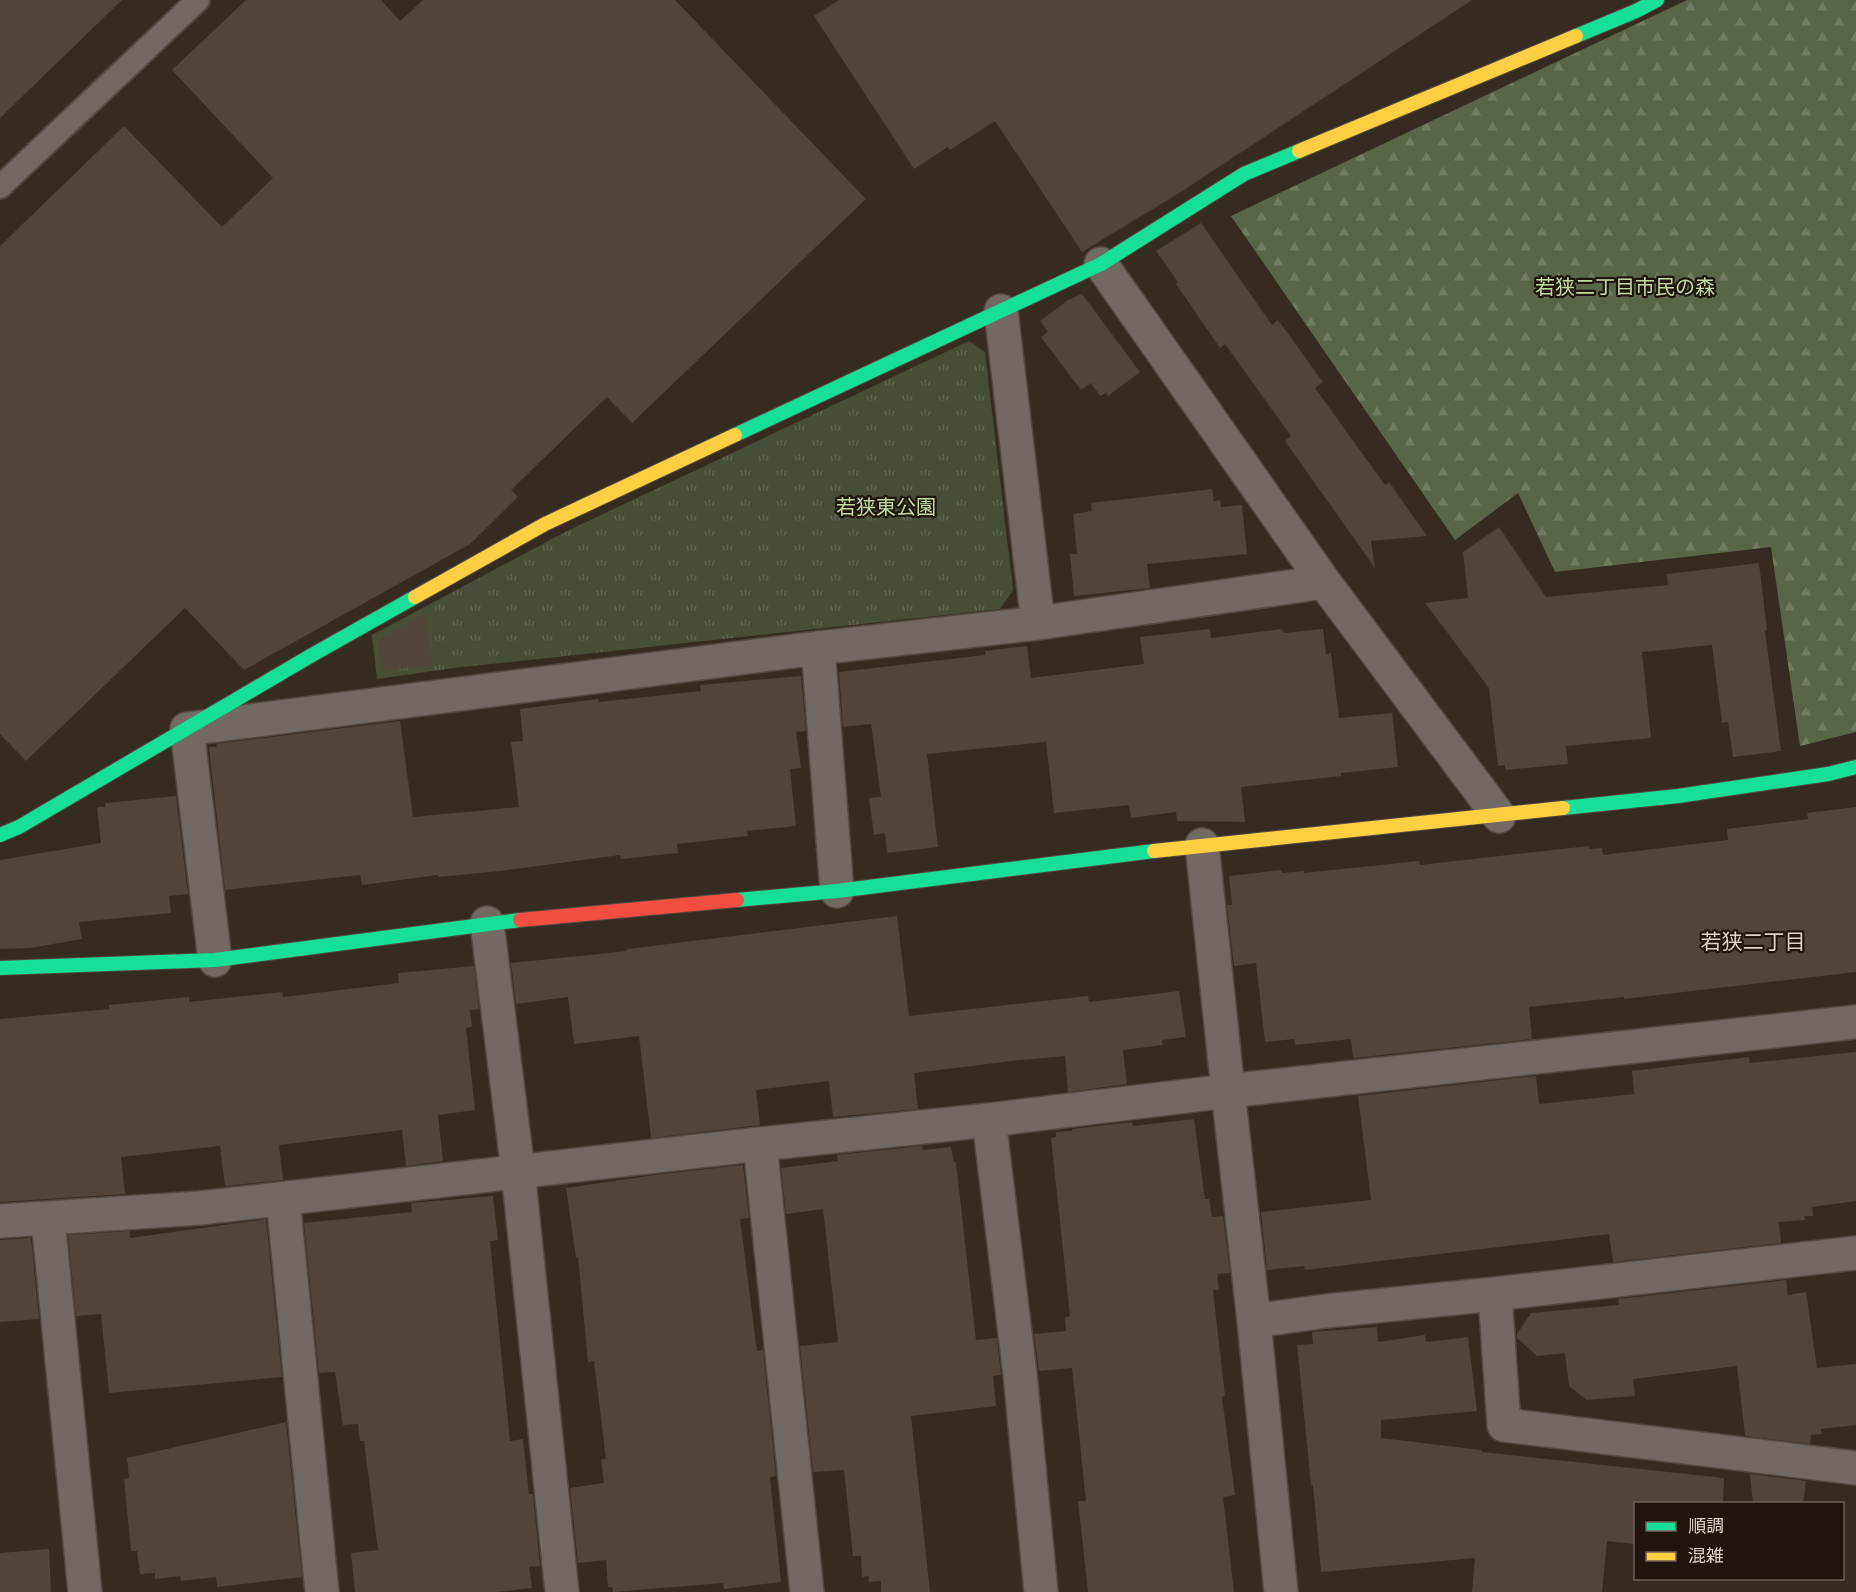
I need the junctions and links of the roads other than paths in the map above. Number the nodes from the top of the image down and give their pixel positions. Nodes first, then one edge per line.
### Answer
1 (198, 0) edge
2 (1657, 0) edge
3 (1631, 5) edge
4 (0, 187) edge
5 (1101, 264) junction
6 (1001, 311) junction
7 (1324, 582) junction
8 (1038, 623) junction
9 (818, 648) junction
10 (187, 729) junction
11 (1856, 767) edge
12 (1499, 816) junction
13 (0, 835) edge
14 (1202, 845) junction
15 (837, 891) junction
16 (487, 923) junction
17 (215, 960) junction
18 (0, 968) edge
19 (1856, 1022) edge
20 (1228, 1091) junction
21 (989, 1120) junction
22 (760, 1144) junction
23 (518, 1171) junction
24 (283, 1199) junction
25 (48, 1219) junction
26 (0, 1221) edge
27 (1856, 1253) edge
28 (1495, 1294) junction
29 (1254, 1320) junction
30 (1856, 1468) edge
31 (85, 1592) edge
32 (322, 1592) edge
33 (562, 1592) edge
34 (807, 1592) edge
35 (1041, 1592) edge
36 (1281, 1592) edge

1 - 4 lane
2 - 3 street
3 - 5 street
5 - 6 street
5 - 7 street
6 - 8 street
6 - 10 street
7 - 8 street
7 - 12 street
8 - 9 street
9 - 10 street
9 - 15 street
10 - 13 street
10 - 17 street
11 - 12 street
12 - 14 street
14 - 15 street
14 - 20 street
15 - 16 street
16 - 17 street
16 - 23 street
17 - 18 street
19 - 20 street
20 - 21 street
20 - 29 street
21 - 22 street
21 - 35 street
22 - 23 street
22 - 34 street
23 - 24 street
23 - 33 street
24 - 25 street
24 - 32 street
25 - 26 street
25 - 31 street
27 - 28 street
28 - 29 street
28 - 30 street
29 - 36 street

